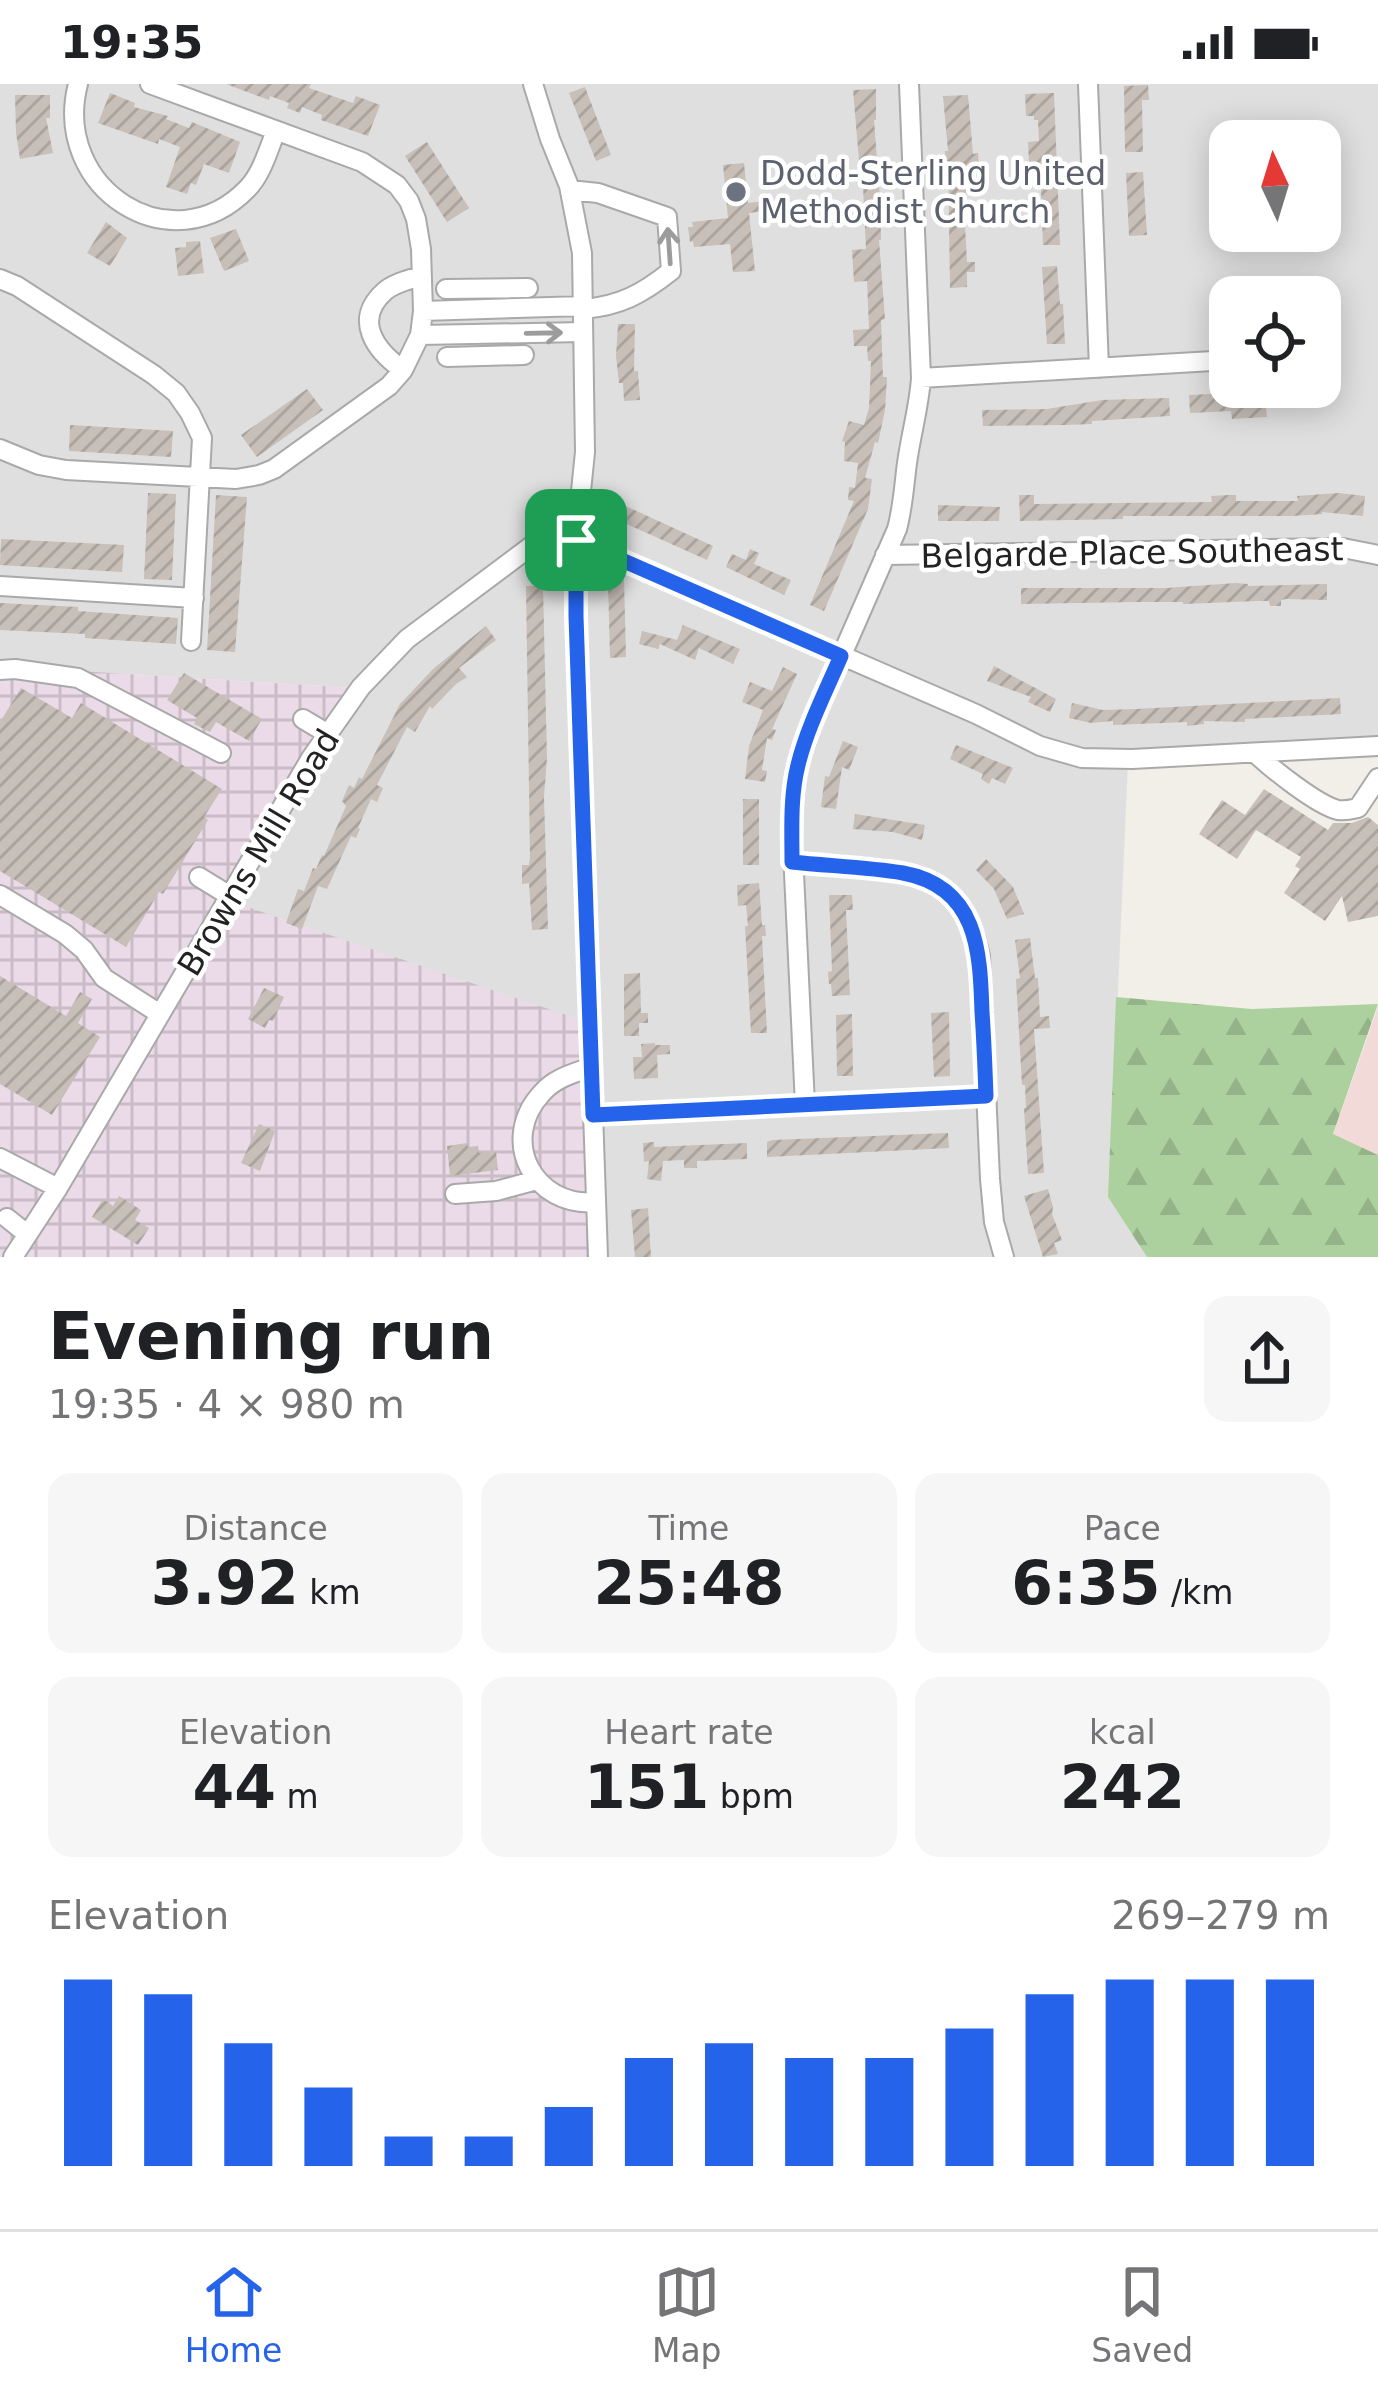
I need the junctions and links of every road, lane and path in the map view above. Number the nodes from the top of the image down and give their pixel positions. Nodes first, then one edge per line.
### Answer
1 (79, 84) edge
2 (151, 84) edge
3 (533, 84) edge
4 (909, 84) edge
5 (1088, 84) edge
6 (276, 131) junction
7 (570, 190) junction
8 (420, 277) junction
9 (0, 279) edge
10 (528, 288) dead end
11 (446, 290) dead end
12 (486, 299) junction
13 (583, 308) junction
14 (423, 311) junction
15 (583, 332) junction
16 (485, 334) junction
17 (420, 335) junction
18 (524, 356) dead end
19 (447, 357) dead end
20 (486, 357) junction
21 (1209, 361) edge
22 (1100, 368) junction
23 (403, 370) junction
24 (921, 378) junction
25 (0, 449) edge
26 (200, 477) junction
27 (578, 511) junction
28 (576, 540) junction
29 (1378, 555) edge
30 (885, 556) junction
31 (0, 586) edge
32 (194, 598) junction
33 (190, 641) dead end
34 (841, 656) junction
35 (0, 670) edge
36 (303, 719) dead end
37 (328, 734) junction
38 (1378, 746) edge
39 (221, 753) dead end
40 (1255, 753) junction
41 (1374, 778) edge
42 (792, 862) junction
43 (199, 877) dead end
44 (0, 895) edge
45 (230, 896) junction
46 (160, 1014) junction
47 (591, 1067) junction
48 (986, 1096) junction
49 (805, 1105) junction
50 (593, 1115) junction
51 (0, 1158) edge
52 (537, 1180) junction
53 (58, 1188) junction
54 (455, 1194) dead end
55 (596, 1202) junction
56 (7, 1218) dead end
57 (27, 1234) junction
58 (13, 1257) edge
59 (598, 1257) edge
60 (1004, 1257) edge

1 - 6 street
2 - 6 street
3 - 7 street
4 - 24 street
5 - 22 street
6 - 8 street
7 - 13 street
13 -> 7 street
8 - 14 street
8 - 23 street
9 - 26 street
10 - 12 street
11 - 12 street
12 - 13 street
12 - 14 street
12 - 16 street
13 - 15 street
14 - 17 street
16 -> 15 street
15 - 27 street
16 - 17 street
16 - 20 street
17 - 23 street
18 - 20 street
19 - 20 street
21 - 22 street
22 - 24 street
23 - 26 street
24 - 30 street
25 - 26 street
26 - 32 street
27 - 28 street
27 - 37 street, Browns Mill Road
28 - 34 street
28 - 47 street
29 - 30 street, Belgarde Place Southeast
30 - 34 street
31 - 32 street
32 - 33 street
34 - 40 street
34 - 42 street
35 - 39 street
36 - 37 street
37 - 45 street, Browns Mill Road
38 - 40 street
40 - 41 street
42 - 48 street
42 - 49 street
43 - 45 street
44 - 46 street
45 - 46 street, Browns Mill Road
46 - 53 street, Browns Mill Road
47 - 50 street
47 - 52 street
48 - 49 street
48 - 60 street
49 - 50 street
50 - 55 street
51 - 53 street
52 - 54 street
52 - 55 street
53 - 57 street, Browns Mill Road
55 - 59 street
56 - 57 street
57 - 58 street, Browns Mill Road

